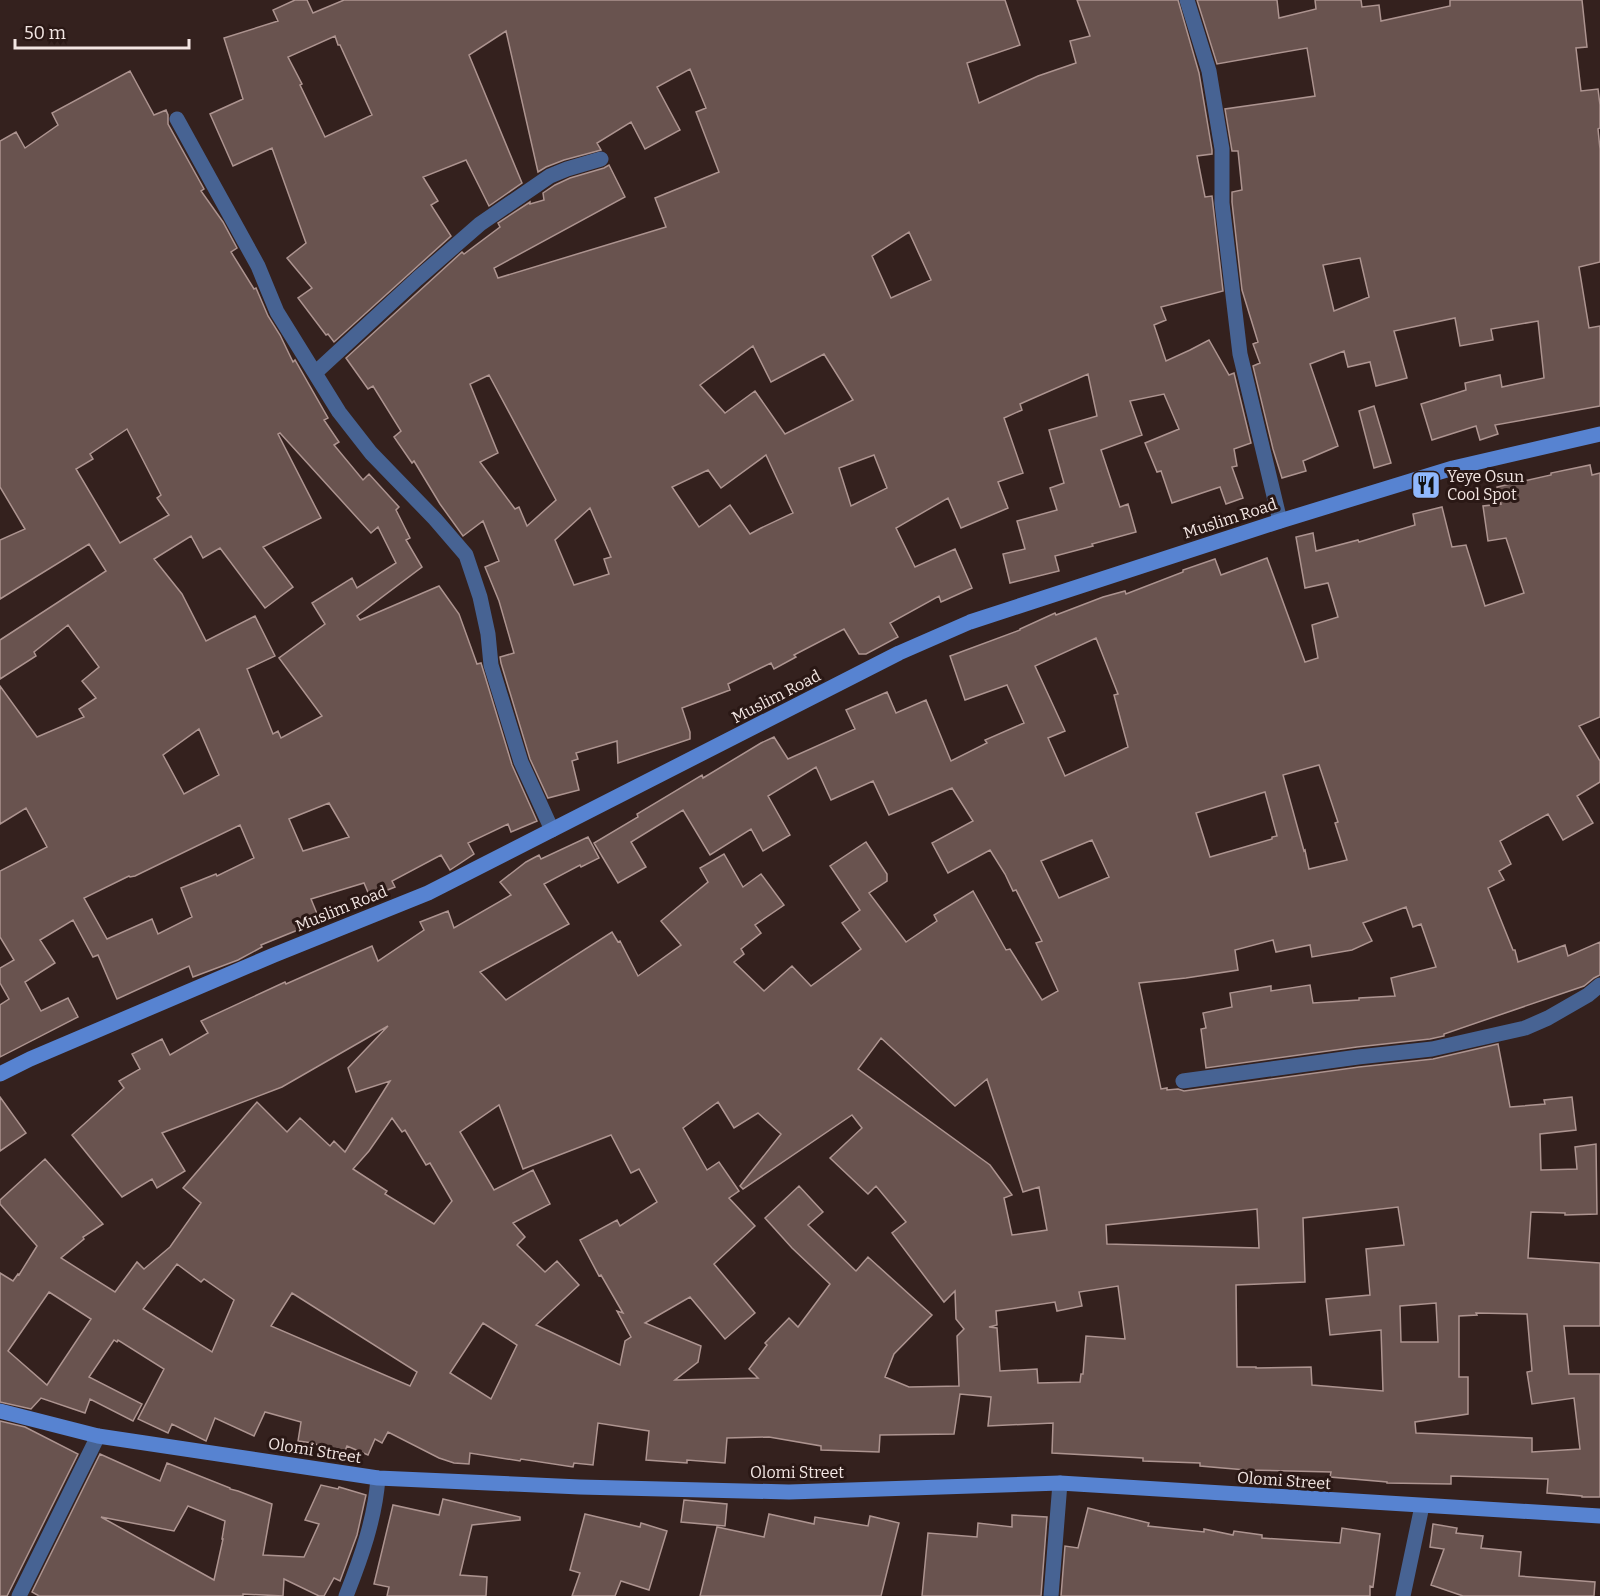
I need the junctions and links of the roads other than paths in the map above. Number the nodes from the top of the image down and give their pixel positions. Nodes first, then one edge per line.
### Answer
1 (1187, 0) edge
2 (177, 119) dead end
3 (601, 159) dead end
4 (315, 374) junction
5 (1600, 434) edge
6 (1280, 521) junction
7 (552, 830) junction
8 (1600, 985) edge
9 (0, 1074) edge
10 (1183, 1081) dead end
11 (0, 1411) edge
12 (98, 1436) junction
13 (378, 1478) junction
14 (1060, 1483) junction
15 (1422, 1506) junction
16 (1600, 1516) edge
17 (19, 1596) edge
18 (346, 1596) edge
19 (1051, 1596) edge
20 (1403, 1596) edge

1 - 6 street
2 - 4 street
3 - 4 street
4 - 7 street
5 - 6 street, Muslim Road
6 - 7 street, Muslim Road
7 - 9 street, Muslim Road
8 - 10 street
11 - 12 street, Olomi Street
12 - 13 street, Olomi Street
12 - 17 street
13 - 14 street, Olomi Street
13 - 18 street
14 - 15 street, Olomi Street
14 - 19 street
15 - 16 street, Olomi Street
15 - 20 street

